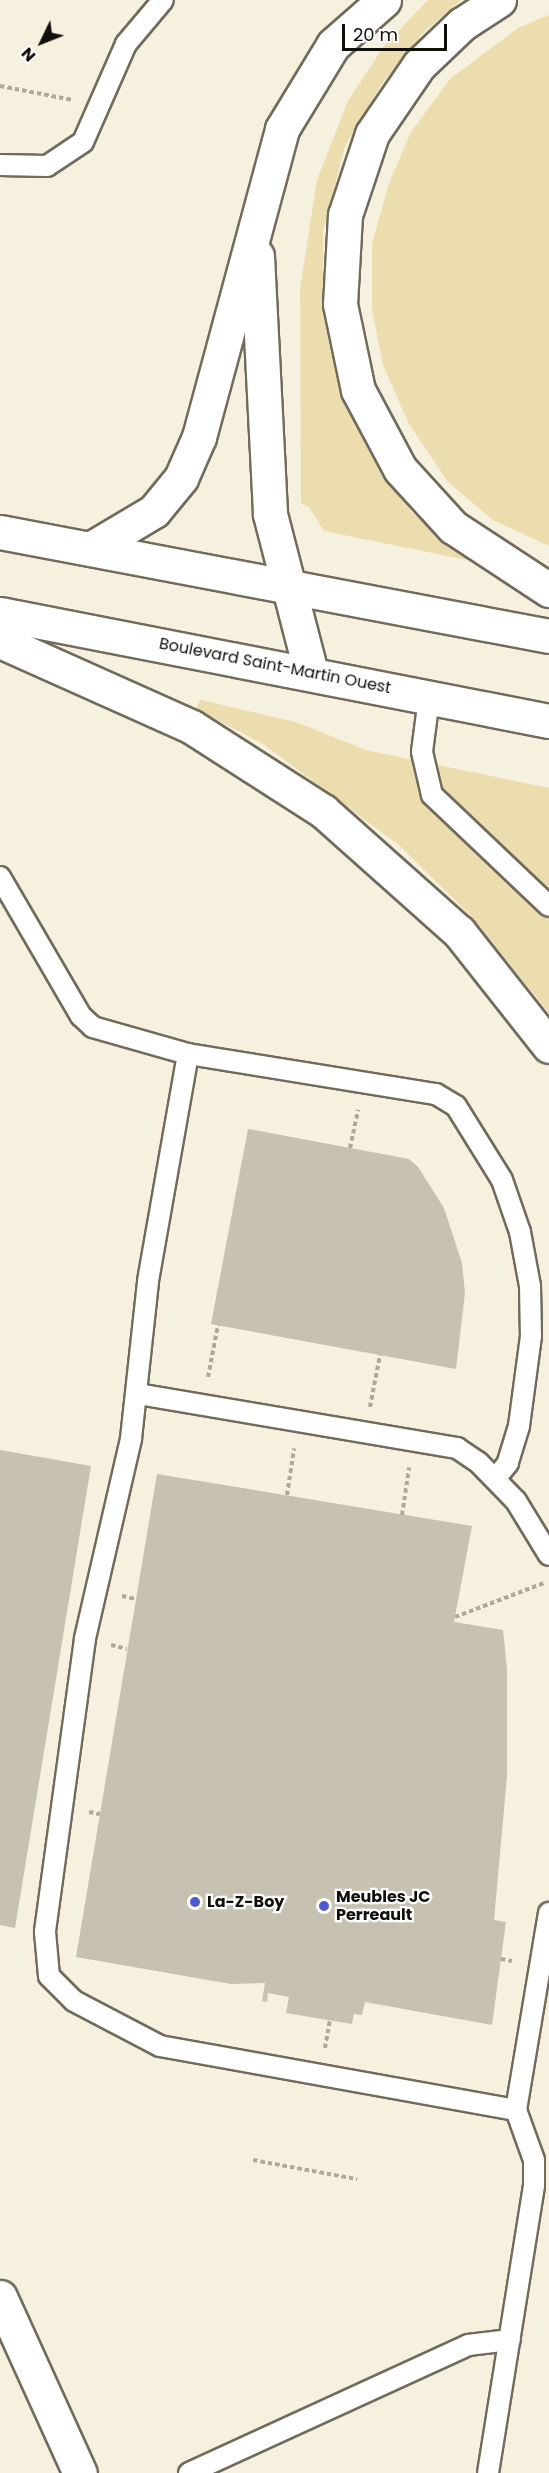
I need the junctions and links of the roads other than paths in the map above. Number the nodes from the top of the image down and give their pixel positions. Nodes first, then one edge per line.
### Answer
1 (163, 0) edge
2 (384, 0) edge
3 (499, 0) edge
4 (0, 165) edge
5 (256, 228) junction
6 (0, 531) edge
7 (92, 548) junction
8 (287, 585) junction
9 (549, 590) edge
10 (0, 614) edge
11 (549, 636) edge
12 (0, 641) edge
13 (311, 672) junction
14 (429, 698) junction
15 (549, 721) edge
16 (0, 877) edge
17 (549, 906) edge
18 (549, 1046) edge
19 (188, 1054) junction
20 (138, 1394) junction
21 (496, 1478) junction
22 (549, 1555) edge
23 (549, 1913) edge
24 (516, 2110) junction
25 (0, 2297) edge
26 (510, 2340) junction
27 (80, 2473) edge
28 (189, 2473) edge
29 (488, 2473) edge

1 - 4 lane
2 - 5 main road
3 - 9 main road
5 - 7 main road
5 - 8 main road
6 - 7 main road
7 - 8 main road
8 - 11 main road
8 - 13 main road
10 - 13 main road, Boulevard Saint-Martin Ouest
12 - 18 main road
13 - 14 main road, Boulevard Saint-Martin Ouest
14 - 15 main road, Boulevard Saint-Martin Ouest
14 - 17 lane
16 - 19 lane
19 - 20 lane
19 - 21 lane
20 - 21 lane
20 - 24 lane
21 - 22 lane
23 - 24 lane
24 - 26 lane
25 - 27 main road
26 - 28 lane
26 - 29 lane

